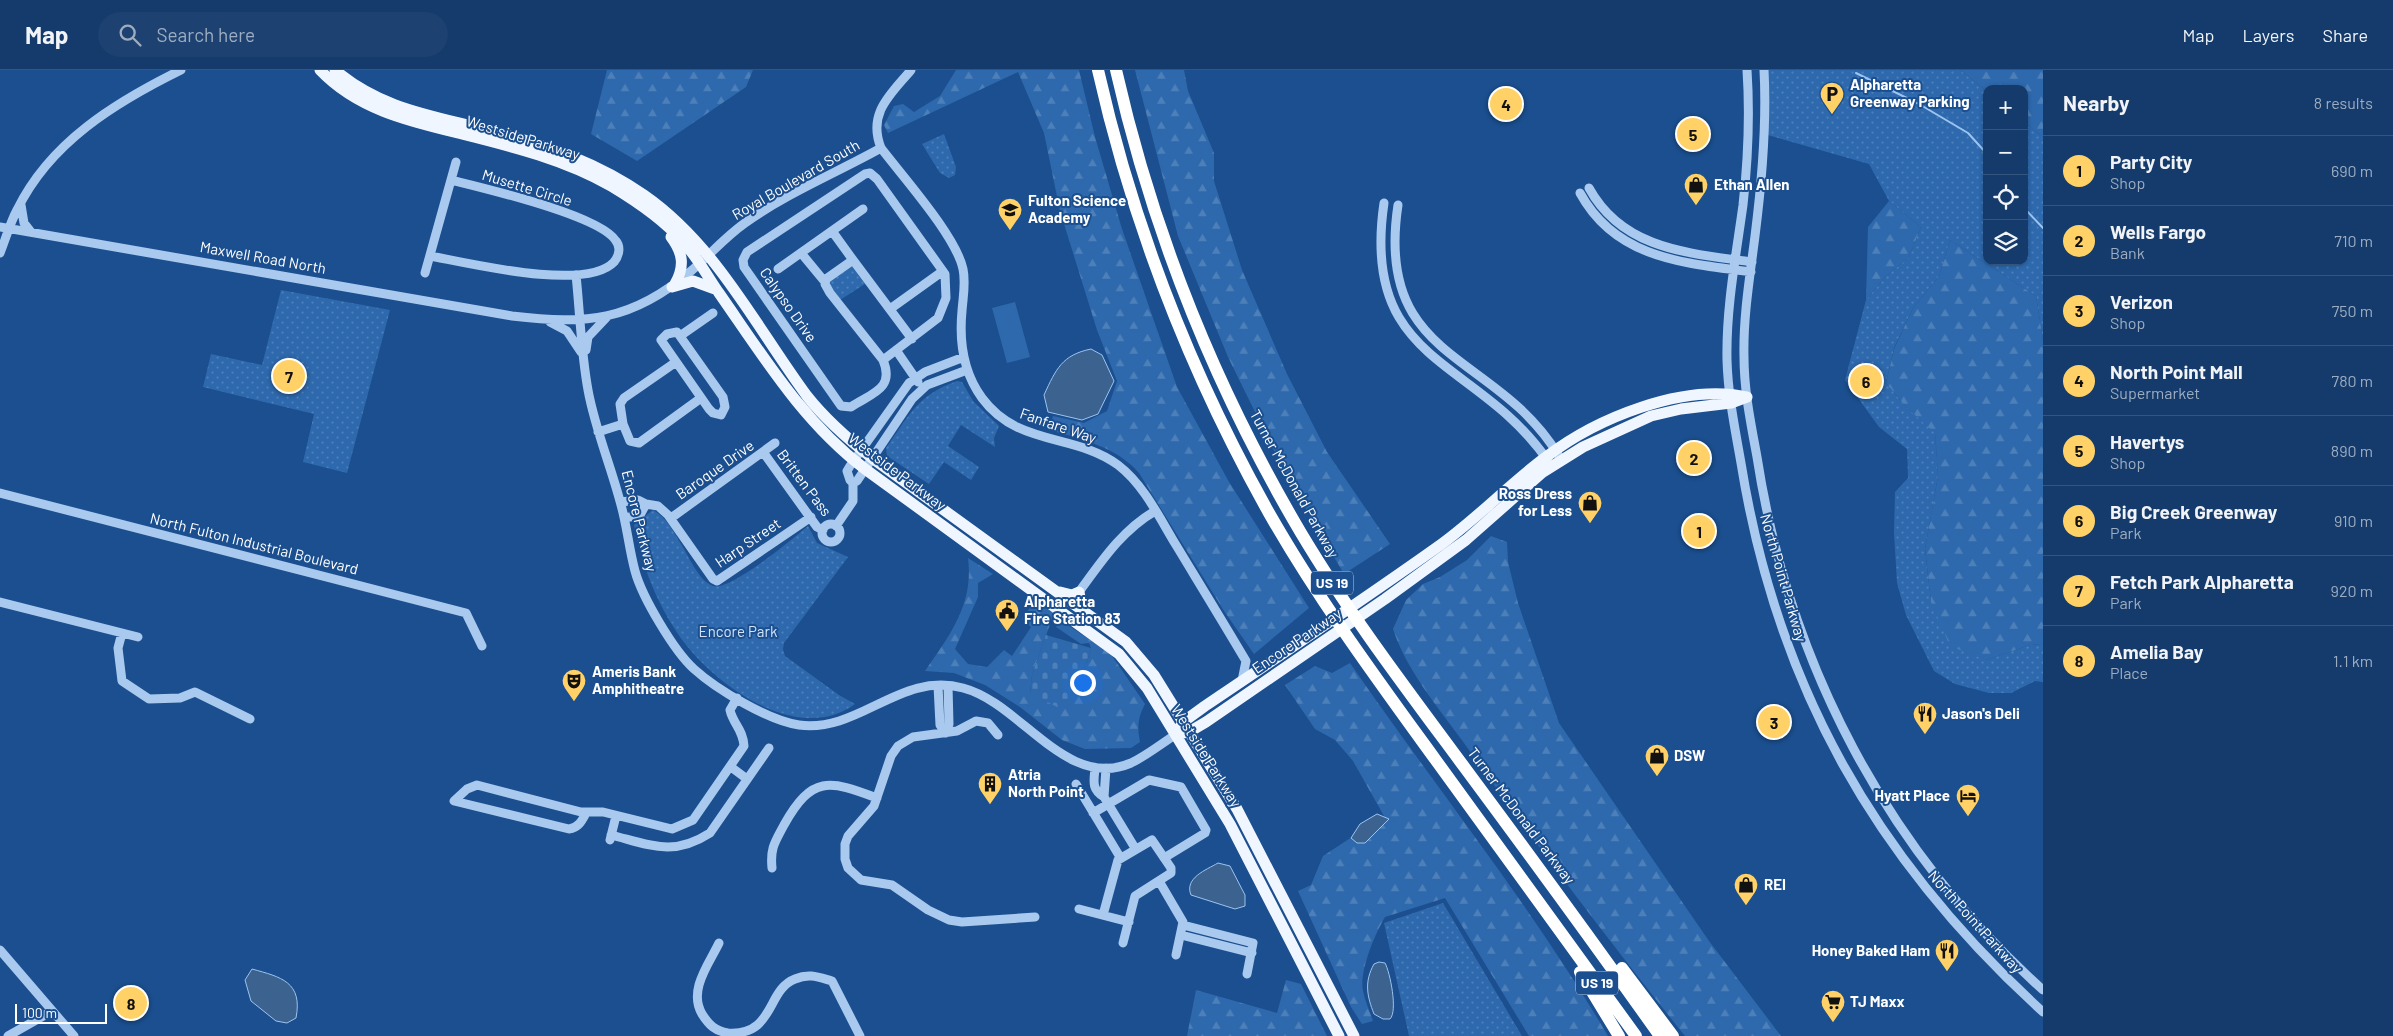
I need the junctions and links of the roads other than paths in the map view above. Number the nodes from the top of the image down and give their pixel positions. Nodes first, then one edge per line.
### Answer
1 (181, 70) edge
2 (320, 70) edge
3 (336, 70) edge
4 (911, 70) edge
5 (1098, 70) edge
6 (1116, 70) edge
7 (1747, 70) edge
8 (1764, 70) edge
9 (880, 148) junction
10 (456, 162) dead end
11 (451, 180) junction
12 (1589, 188) dead end
13 (1580, 193) dead end
14 (21, 202) junction
15 (1384, 203) dead end
16 (1398, 205) dead end
17 (863, 209) dead end
18 (656, 218) junction
19 (0, 227) edge
20 (10, 228) junction
21 (832, 231) junction
22 (31, 232) junction
23 (0, 252) edge
24 (801, 253) junction
25 (430, 256) junction
26 (709, 256) junction
27 (853, 260) junction
28 (1736, 260) junction
29 (1752, 262) junction
30 (699, 264) junction
31 (778, 269) dead end
32 (1734, 270) junction
33 (943, 271) junction
34 (1751, 272) junction
35 (425, 273) dead end
36 (576, 275) junction
37 (825, 282) junction
38 (674, 285) junction
39 (717, 291) junction
40 (890, 309) junction
41 (713, 313) dead end
42 (512, 316) joint
43 (608, 316) junction
44 (546, 320) junction
45 (580, 321) junction
46 (680, 336) junction
47 (912, 339) junction
48 (896, 350) junction
49 (583, 356) junction
50 (964, 357) junction
51 (883, 360) junction
52 (676, 362) junction
53 (967, 370) junction
54 (915, 378) junction
55 (587, 385) junction
56 (923, 388) junction
57 (1747, 397) junction
58 (701, 398) junction
59 (1731, 398) junction
60 (623, 424) junction
61 (598, 432) junction
62 (775, 443) dead end
63 (862, 450) junction
64 (1556, 450) junction
65 (764, 452) junction
66 (872, 458) junction
67 (1562, 460) junction
68 (854, 461) junction
69 (1549, 462) junction
70 (865, 470) junction
71 (853, 483) junction
72 (0, 494) edge
73 (621, 502) junction
74 (646, 504) junction
75 (1155, 511) junction
76 (810, 517) junction
77 (625, 518) junction
78 (671, 518) junction
79 (834, 525) junction
80 (823, 530) junction
81 (1056, 590) junction
82 (1078, 592) junction
83 (0, 602) edge
84 (1082, 608) junction
85 (122, 633) junction
86 (138, 637) dead end
87 (482, 646) dead end
88 (1246, 661) junction
89 (1267, 664) junction
90 (1242, 681) junction
91 (938, 686) junction
92 (948, 686) junction
93 (737, 698) junction
94 (1172, 704) junction
95 (944, 706) junction
96 (1206, 706) junction
97 (250, 719) dead end
98 (1206, 722) junction
99 (1186, 727) junction
100 (946, 733) junction
101 (998, 735) dead end
102 (1175, 735) junction
103 (769, 748) dead end
104 (1202, 752) junction
105 (731, 767) junction
106 (1095, 768) junction
107 (1106, 768) junction
108 (747, 779) junction
109 (1076, 784) dead end
110 (877, 798) junction
111 (1106, 800) junction
112 (1237, 810) junction
113 (586, 813) junction
114 (1093, 813) junction
115 (616, 816) junction
116 (1136, 848) junction
117 (1120, 858) junction
118 (1164, 858) junction
119 (772, 868) dead end
120 (1159, 881) junction
121 (1079, 909) dead end
122 (1103, 915) junction
123 (1035, 917) dead end
124 (1577, 919) junction
125 (1129, 922) junction
126 (1183, 925) junction
127 (1558, 930) junction
128 (1181, 935) junction
129 (719, 942) dead end
130 (1123, 943) dead end
131 (0, 950) edge
132 (1252, 953) junction
133 (1176, 955) dead end
134 (1247, 974) dead end
135 (2043, 990) edge
136 (52, 1011) junction
137 (2043, 1012) edge
138 (8, 1036) edge
139 (74, 1036) edge
140 (860, 1036) edge
141 (1339, 1036) edge
142 (1354, 1036) edge
143 (1619, 1036) edge
144 (1636, 1036) edge
145 (1660, 1036) edge
146 (1674, 1036) edge

1 - 14 street
2 - 18 main road, Westside Parkway
3 - 26 main road, Westside Parkway
4 - 9 street
5 - 127 highway, US 19
6 - 124 highway, Turner McDonald Parkway / US 19
7 - 28 street, North Point Parkway
8 - 29 street, North Point Parkway
9 - 26 street, Royal Boulevard South
9 - 50 street, Fanfare Way
10 - 11 street
11 - 25 street
11 - 36 street, Musette Circle
12 - 28 street
13 - 32 street
14 - 20 street
14 - 22 street
15 - 69 street
16 - 64 street
17 - 21 street
18 - 30 main road, Westside Parkway
18 - 38 main road
19 - 20 street, Maxwell Road North
20 - 22 street, Maxwell Road North
20 - 23 street
21 - 24 street
21 - 27 street
22 - 42 street, Maxwell Road North
24 - 31 street
24 - 37 street
25 - 35 street
25 - 36 street, Musette Circle
26 - 30 street, Royal Boulevard South
26 - 63 main road, Westside Parkway
27 - 37 street
27 - 40 street
28 - 29 street
28 - 32 street, North Point Parkway
29 - 34 street, North Point Parkway
30 - 38 street, Royal Boulevard South
30 - 39 main road, Westside Parkway
32 - 34 street
32 - 59 street, North Point Parkway
33 - 40 street
33 - 47 street, Calypso Drive
33 - 51 street, Calypso Drive
34 - 57 street, North Point Parkway
36 - 45 street, Encore Parkway
37 - 51 street
38 - 39 main road
38 - 43 street, Royal Boulevard South
39 - 68 main road, Westside Parkway
40 - 47 street
41 - 46 street
42 - 44 street, Royal Boulevard South
43 - 45 street, Royal Boulevard South
43 - 55 street
44 - 45 street, Royal Boulevard South
44 - 49 street
45 - 49 street, Encore Parkway
46 - 52 street
46 - 58 street
47 - 48 street, Calypso Drive
48 - 51 street, Calypso Drive
48 - 54 street
49 - 55 street, Encore Parkway
50 - 53 street, Fanfare Way
50 - 54 street
52 - 58 street
52 - 60 street
53 - 56 street
53 - 75 street, Fanfare Way
54 - 56 street
54 - 63 street
55 - 61 street, Encore Parkway
56 - 66 street
57 - 59 main road, Encore Parkway
57 - 135 street, North Point Parkway
58 - 60 street
59 - 64 main road, Encore Parkway
59 - 67 main road, Encore Parkway
59 - 137 street, North Point Parkway
60 - 61 street
61 - 73 street, Encore Parkway
62 - 65 street, Baroque Drive
63 - 66 main road, Westside Parkway
63 - 68 street
64 - 67 street
64 - 69 main road, Encore Parkway
65 - 76 street, Britten Pass
65 - 78 street, Baroque Drive
66 - 70 street
66 - 81 main road, Westside Parkway
67 - 69 main road, Encore Parkway
68 - 70 main road, Westside Parkway
68 - 71 street
69 - 89 main road, Encore Parkway
69 - 98 main road, Encore Parkway
70 - 71 street
70 - 102 main road, Westside Parkway
71 - 79 street
72 - 87 street, North Fulton Industrial Boulevard
73 - 74 street, Harp Street
73 - 77 street, Encore Parkway
74 - 77 street
74 - 78 street, Harp Street
75 - 82 street
75 - 88 street, Fanfare Way
76 - 78 street, Harp Street
76 - 80 street, Britten Pass
77 - 93 street, Encore Parkway
79 - 80 street
79 - 80 street
81 - 82 main road
81 - 84 main road, Westside Parkway
82 - 84 main road
83 - 85 street
84 - 94 main road, Westside Parkway
85 - 86 street
85 - 97 street
88 - 89 street
88 - 90 street
89 - 90 main road, Encore Parkway
90 - 96 main road, Encore Parkway
91 - 92 street, Encore Parkway
91 - 93 street, Encore Parkway
91 - 95 street
92 - 95 street
92 - 106 street, Encore Parkway
93 - 105 street
94 - 96 main road
94 - 99 main road, Westside Parkway
95 - 100 street
96 - 99 main road, Encore Parkway
98 - 99 main road, Encore Parkway
98 - 104 main road
99 - 102 main road
99 - 104 main road, Westside Parkway
100 - 101 street
100 - 110 street
102 - 107 street, Encore Parkway
102 - 112 main road
102 - 141 main road, Westside Parkway
103 - 108 street
104 - 112 main road, Westside Parkway
105 - 108 street
105 - 115 street
106 - 107 street, Encore Parkway
106 - 111 street
107 - 111 street
108 - 115 street
109 - 114 street
110 - 119 street
110 - 123 street
111 - 114 street
111 - 116 street
111 - 118 street
112 - 142 main road, Westside Parkway
113 - 113 street
113 - 115 street
114 - 117 street
116 - 117 street
116 - 118 street
117 - 122 street
118 - 120 street
120 - 125 street
120 - 126 street
121 - 122 street
122 - 125 street
124 - 145 highway, Turner McDonald Parkway / US 19
124 - 146 highway
125 - 130 street
126 - 128 street
126 - 132 street
127 - 143 highway
127 - 144 highway, US 19
128 - 132 street
128 - 133 street
129 - 140 street
131 - 136 street
132 - 134 street
136 - 138 street
136 - 139 street

